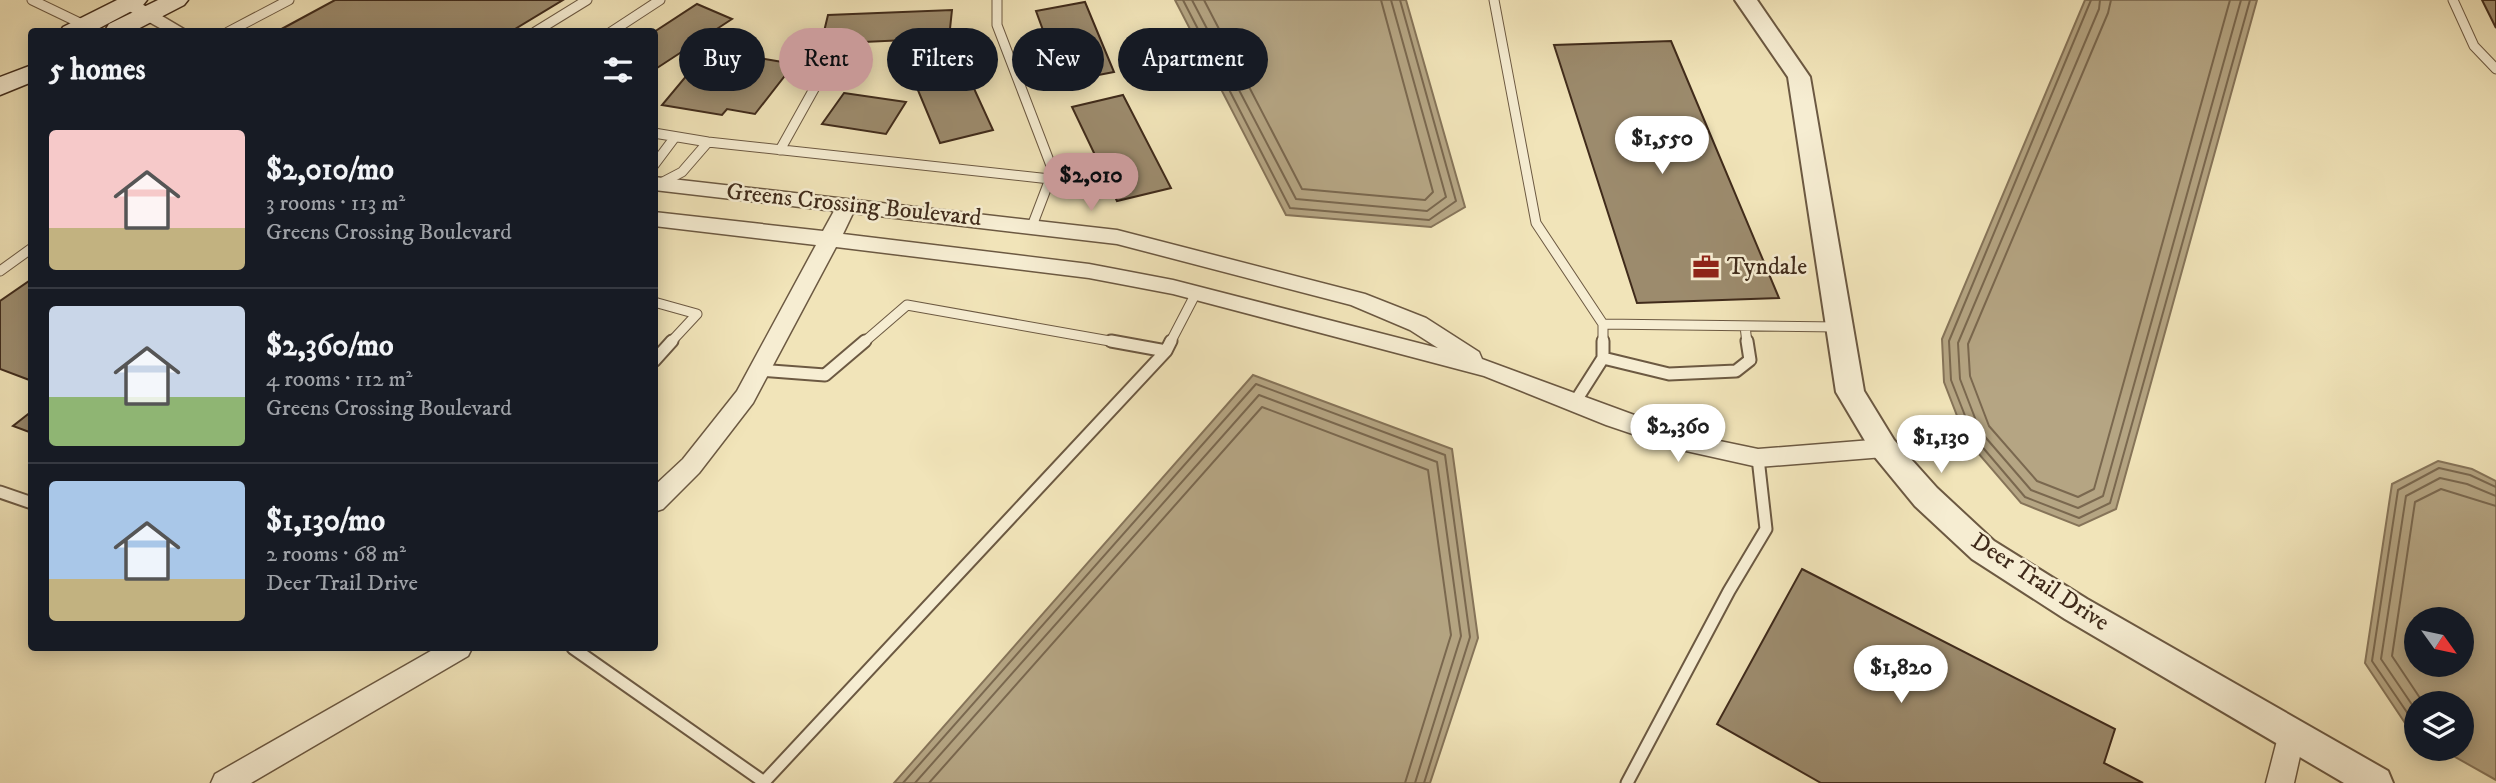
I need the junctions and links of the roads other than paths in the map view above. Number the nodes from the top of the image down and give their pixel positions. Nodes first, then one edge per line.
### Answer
1 (32, 0) edge
2 (176, 0) edge
3 (289, 0) edge
4 (587, 0) edge
5 (660, 0) edge
6 (998, 0) edge
7 (1494, 0) edge
8 (1746, 0) edge
9 (2453, 0) edge
10 (133, 4) edge
11 (81, 28) edge
12 (85, 28) edge
13 (116, 28) edge
14 (174, 28) edge
15 (236, 28) edge
16 (542, 28) edge
17 (617, 28) edge
18 (28, 53) edge
19 (0, 67) edge
20 (2496, 69) edge
21 (28, 74) edge
22 (0, 88) edge
23 (813, 91) edge
24 (658, 134) edge
25 (675, 137) junction
26 (708, 142) junction
27 (780, 150) junction
28 (658, 174) edge
29 (1050, 179) junction
30 (658, 180) edge
31 (658, 180) edge
32 (847, 206) junction
33 (658, 219) edge
34 (1032, 226) junction
35 (830, 239) junction
36 (28, 251) edge
37 (0, 271) edge
38 (1196, 293) junction
39 (658, 303) edge
40 (1603, 324) junction
41 (1745, 326) junction
42 (1839, 327) junction
43 (1166, 351) junction
44 (658, 356) edge
45 (1603, 358) junction
46 (1489, 369) junction
47 (760, 370) junction
48 (1576, 402) junction
49 (1884, 448) junction
50 (1758, 457) junction
51 (0, 492) edge
52 (658, 498) edge
53 (28, 502) edge
54 (454, 651) edge
55 (577, 651) edge
56 (2291, 734) junction
57 (226, 783) edge
58 (1627, 783) edge
59 (2280, 783) edge
60 (2376, 783) edge

1 - 11 lane
2 - 10 main road
3 - 15 lane
4 - 16 lane
5 - 17 lane
6 - 29 lane
7 - 40 lane
8 - 42 street, Deer Trail Drive
9 - 20 lane
10 - 12 main road
10 - 13 main road
10 - 14 street
18 - 19 main road
21 - 22 main road
23 - 27 lane
24 - 25 lane
25 - 26 lane
25 - 28 lane
26 - 27 lane
26 - 30 lane
27 - 29 lane
29 - 34 lane
31 - 32 street, Greens Crossing Boulevard
32 - 34 street, Greens Crossing Boulevard
32 - 35 street
33 - 35 street, Greens Crossing Boulevard
34 - 46 street, Greens Crossing Boulevard
35 - 38 street, Greens Crossing Boulevard
35 - 47 street
36 - 37 lane
38 - 43 lane
38 - 46 street, Greens Crossing Boulevard
39 - 44 lane
40 - 41 lane
40 - 45 lane
41 - 42 lane
41 - 45 lane
42 - 49 street, Deer Trail Drive
43 - 47 lane
43 - 55 lane
45 - 48 lane
46 - 48 street, Greens Crossing Boulevard
47 - 52 street
48 - 50 street, Greens Crossing Boulevard
49 - 50 street, Greens Crossing Boulevard
49 - 56 street, Deer Trail Drive
50 - 58 lane
51 - 53 lane
54 - 57 street
56 - 59 street
56 - 60 street, Deer Trail Drive

